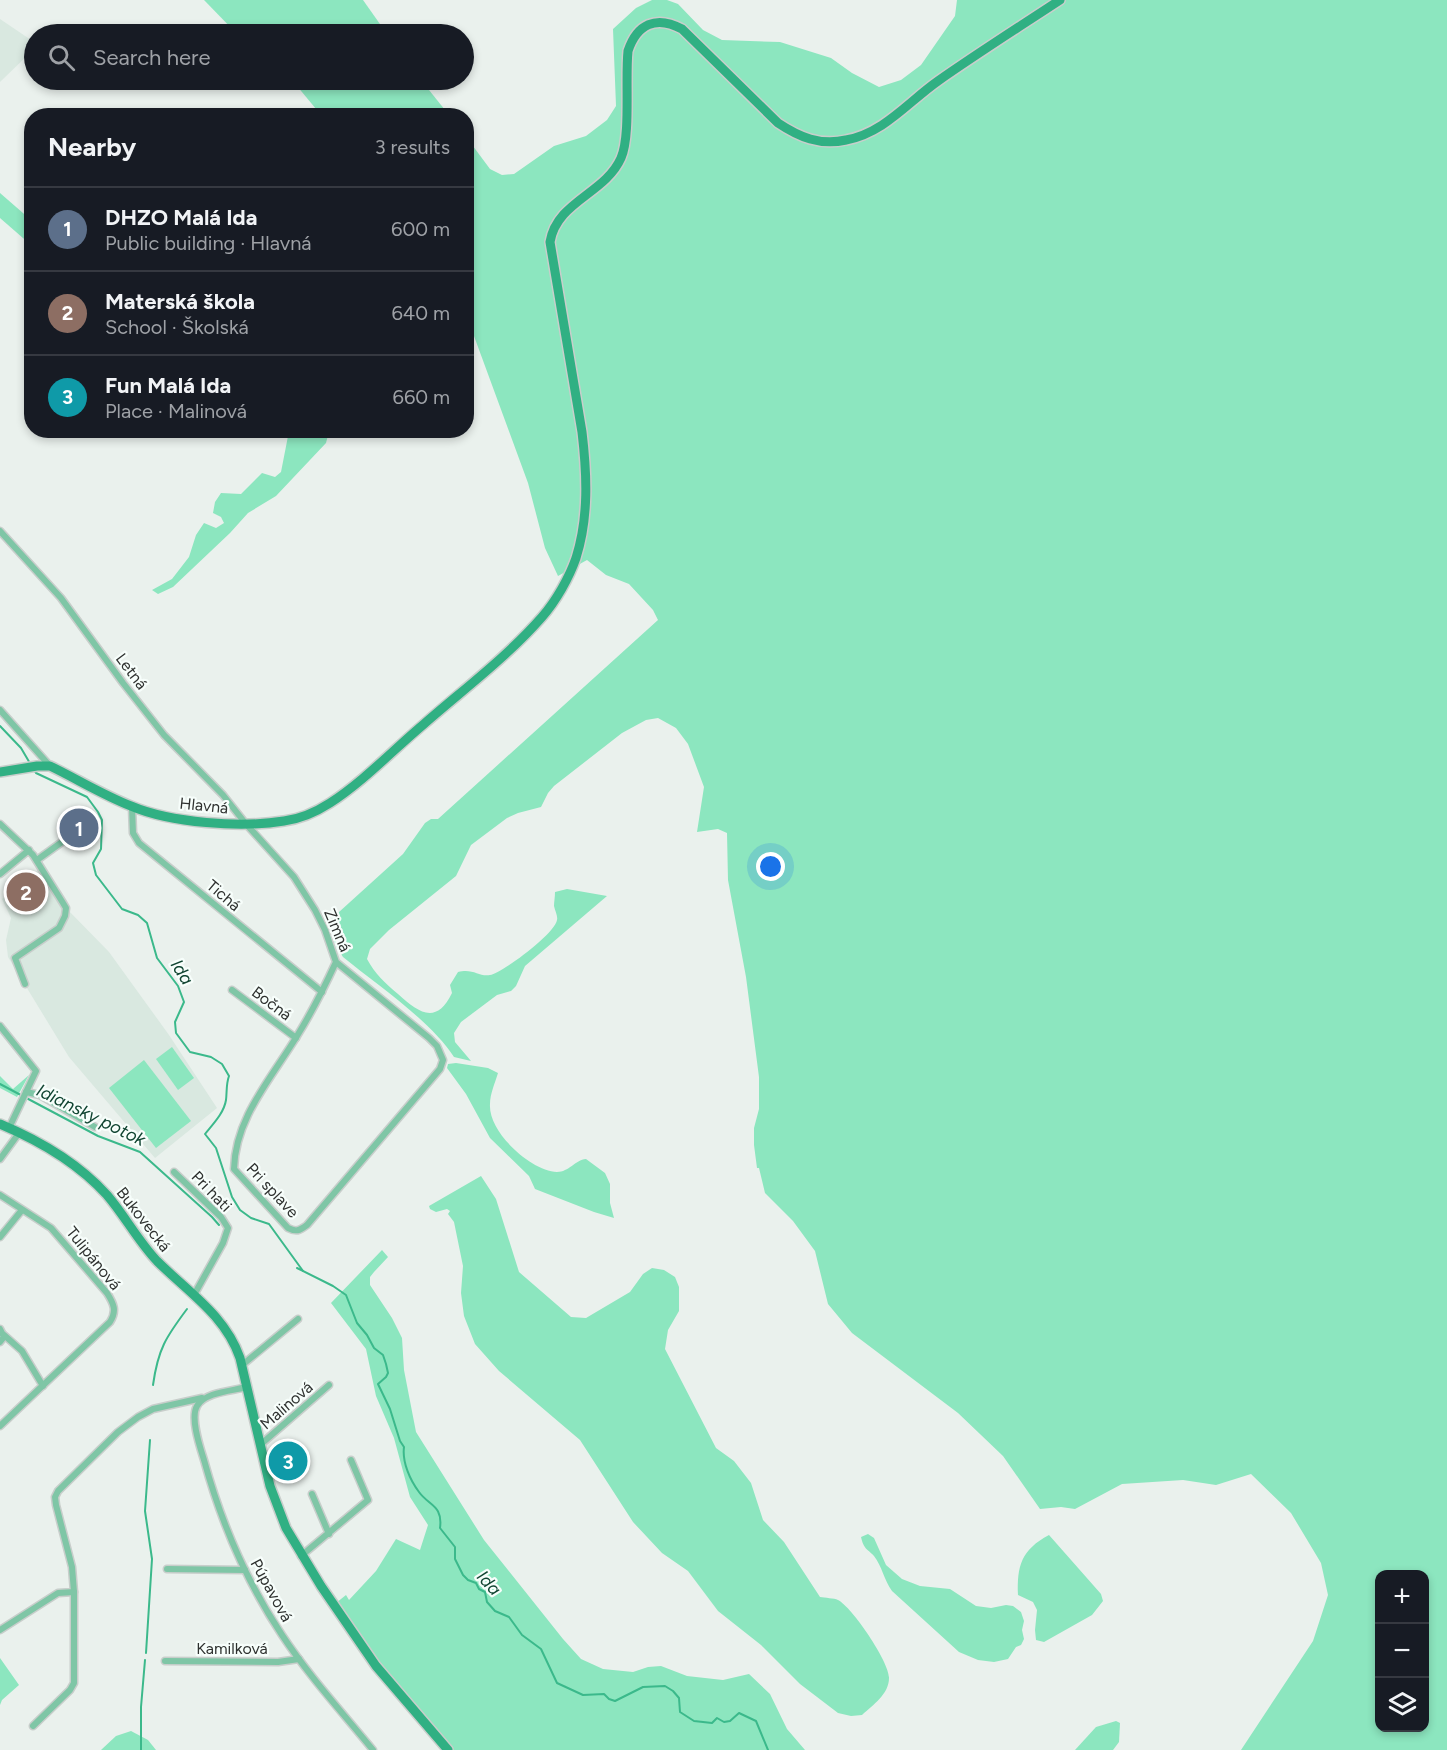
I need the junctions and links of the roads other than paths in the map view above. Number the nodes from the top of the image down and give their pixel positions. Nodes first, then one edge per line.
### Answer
1 (1060, 0) edge
2 (0, 531) edge
3 (0, 710) edge
4 (50, 766) junction
5 (0, 772) edge
6 (132, 807) junction
7 (0, 824) edge
8 (246, 824) junction
9 (73, 834) dead end
10 (29, 850) junction
11 (37, 860) junction
12 (0, 874) edge
13 (336, 962) junction
14 (25, 984) dead end
15 (232, 990) dead end
16 (322, 992) junction
17 (0, 1026) edge
18 (296, 1038) junction
19 (443, 1060) joint
20 (26, 1092) junction
21 (95, 1127) dead end
22 (9, 1128) edge
23 (0, 1158) edge
24 (174, 1172) dead end
25 (0, 1195) edge
26 (22, 1210) junction
27 (0, 1237) edge
28 (194, 1295) junction
29 (298, 1318) dead end
30 (2, 1332) edge
31 (0, 1342) edge
32 (240, 1362) junction
33 (329, 1385) dead end
34 (43, 1386) junction
35 (247, 1387) junction
36 (206, 1397) junction
37 (0, 1426) edge
38 (260, 1445) junction
39 (351, 1460) dead end
40 (312, 1494) dead end
41 (329, 1534) junction
42 (301, 1556) junction
43 (167, 1569) dead end
44 (245, 1570) junction
45 (74, 1592) junction
46 (0, 1630) edge
47 (298, 1659) junction
48 (165, 1661) dead end
49 (33, 1726) dead end
50 (373, 1750) edge
51 (448, 1750) edge

1 - 8 main road, Hlavná
2 - 8 street, Letná
3 - 4 street
4 - 5 main road, Hlavná
4 - 6 main road, Hlavná
6 - 8 main road, Hlavná
6 - 16 street, Tichá
7 - 10 street
8 - 13 street, Zimná
9 - 11 street
10 - 11 street
10 - 12 street
11 - 14 street
13 - 16 street, Pri splave
13 - 19 street, Zimná
15 - 18 street, Bočná
16 - 18 street, Pri splave
17 - 20 street
18 - 19 street, Pri splave
20 - 21 street
20 - 22 street
22 - 23 street
22 - 28 main road, Bukovecká
24 - 28 street, Pri hati
25 - 26 street, Tulipánová
26 - 27 street
26 - 34 street, Tulipánová
28 - 32 main road, Bukovecká
29 - 32 street
30 - 31 street
30 - 34 street
32 - 35 main road, Bukovecká
33 - 38 street, Malinová
34 - 37 street, Tulipánová
35 - 36 street
35 - 38 main road, Bukovecká
36 - 44 street, Púpavová
36 - 45 street
38 - 42 main road, Bukovecká
39 - 41 street
40 - 41 street
41 - 42 street
42 - 51 main road, Bukovecká
43 - 44 street
44 - 47 street, Púpavová
45 - 46 street
45 - 49 street
47 - 48 street, Kamilková
47 - 50 street, Púpavová

